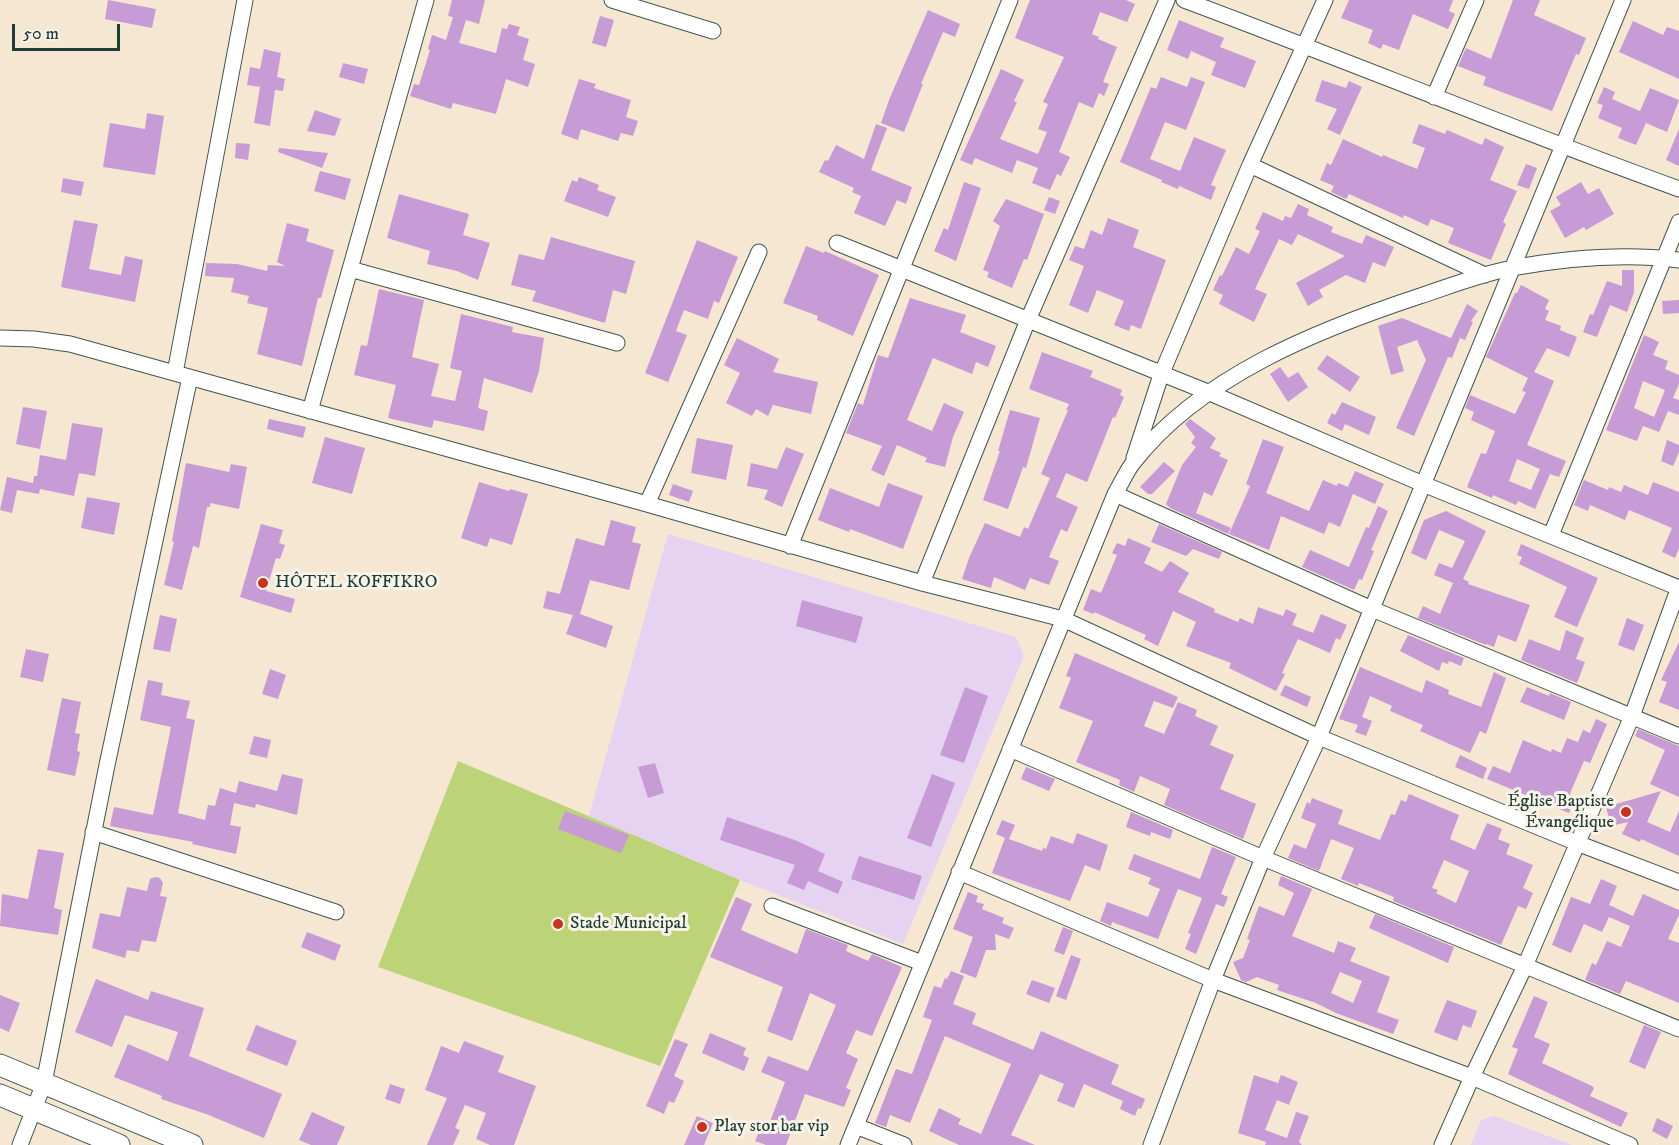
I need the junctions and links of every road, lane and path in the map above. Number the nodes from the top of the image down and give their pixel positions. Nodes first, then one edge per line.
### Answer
1 (245, 0) edge
2 (426, 0) edge
3 (612, 0) edge
4 (1010, 0) edge
5 (1167, 0) edge
6 (1184, 0) edge
7 (1325, 0) edge
8 (1476, 0) edge
9 (1623, 0) edge
10 (713, 31) dead end
11 (1304, 45) junction
12 (1434, 97) junction
13 (1563, 147) junction
14 (1250, 165) junction
15 (1679, 189) edge
16 (1679, 222) edge
17 (837, 243) dead end
18 (759, 252) dead end
19 (1671, 259) edge
20 (1512, 268) junction
21 (350, 269) junction
22 (901, 270) junction
23 (1485, 275) junction
24 (1028, 320) junction
25 (0, 338) edge
26 (617, 343) dead end
27 (183, 375) junction
28 (1161, 375) junction
29 (1210, 393) junction
30 (310, 411) junction
31 (1132, 463) junction
32 (1423, 484) junction
33 (1115, 494) junction
34 (647, 504) junction
35 (1551, 535) junction
36 (790, 546) junction
37 (922, 583) junction
38 (1679, 588) edge
39 (1372, 609) junction
40 (1063, 619) junction
41 (1632, 716) junction
42 (1679, 736) edge
43 (1319, 737) junction
44 (1010, 749) junction
45 (93, 832) junction
46 (1577, 843) junction
47 (1263, 858) junction
48 (959, 872) junction
49 (1679, 882) edge
50 (772, 906) dead end
51 (336, 912) dead end
52 (922, 963) junction
53 (1525, 966) junction
54 (1213, 980) junction
55 (1679, 1029) edge
56 (0, 1065) edge
57 (1472, 1077) junction
58 (44, 1083) junction
59 (0, 1095) edge
60 (34, 1109) junction
61 (856, 1125) junction
62 (20, 1145) edge
63 (119, 1145) edge
64 (192, 1145) edge
65 (848, 1145) edge
66 (904, 1145) edge
67 (1150, 1145) edge
68 (1442, 1145) edge
69 (1630, 1145) edge

1 - 27 street
2 - 21 street
3 - 10 street
4 - 22 street
5 - 24 street
6 - 11 street
7 - 11 street
8 - 12 street
9 - 13 street
11 - 12 street
11 - 14 street
12 - 13 street
13 - 15 street
13 - 20 street
14 - 23 street
14 - 28 street
16 - 19 street
17 - 22 street
18 - 34 street
19 - 20 street
19 - 35 street
20 - 23 street
20 - 32 street
21 - 26 street
21 - 30 street
22 - 24 street
22 - 36 street
23 - 29 street
24 - 28 street
24 - 37 street
25 - 27 street
27 - 30 street
27 - 45 street
28 - 29 street
28 - 31 street
29 - 31 street
29 - 32 street
30 - 34 street
31 - 33 street
32 - 35 street
32 - 39 street
33 - 39 street
33 - 40 street
34 - 36 street
35 - 38 street
36 - 37 street
37 - 40 street
38 - 41 street
39 - 41 street
39 - 43 street
40 - 43 street
40 - 44 street
41 - 42 street
41 - 46 street
43 - 46 street
43 - 47 street
44 - 47 street
44 - 48 street
45 - 51 street
45 - 58 street
46 - 49 street
46 - 53 street
47 - 53 street
47 - 54 street
48 - 52 street
48 - 54 street
50 - 52 street
52 - 61 street
53 - 55 street
53 - 57 street
54 - 57 street
54 - 67 street
56 - 58 highway
57 - 68 street
57 - 69 street
58 - 60 street
58 - 64 highway
59 - 60 highway
60 - 62 street
60 - 63 highway
61 - 65 street
61 - 66 street

